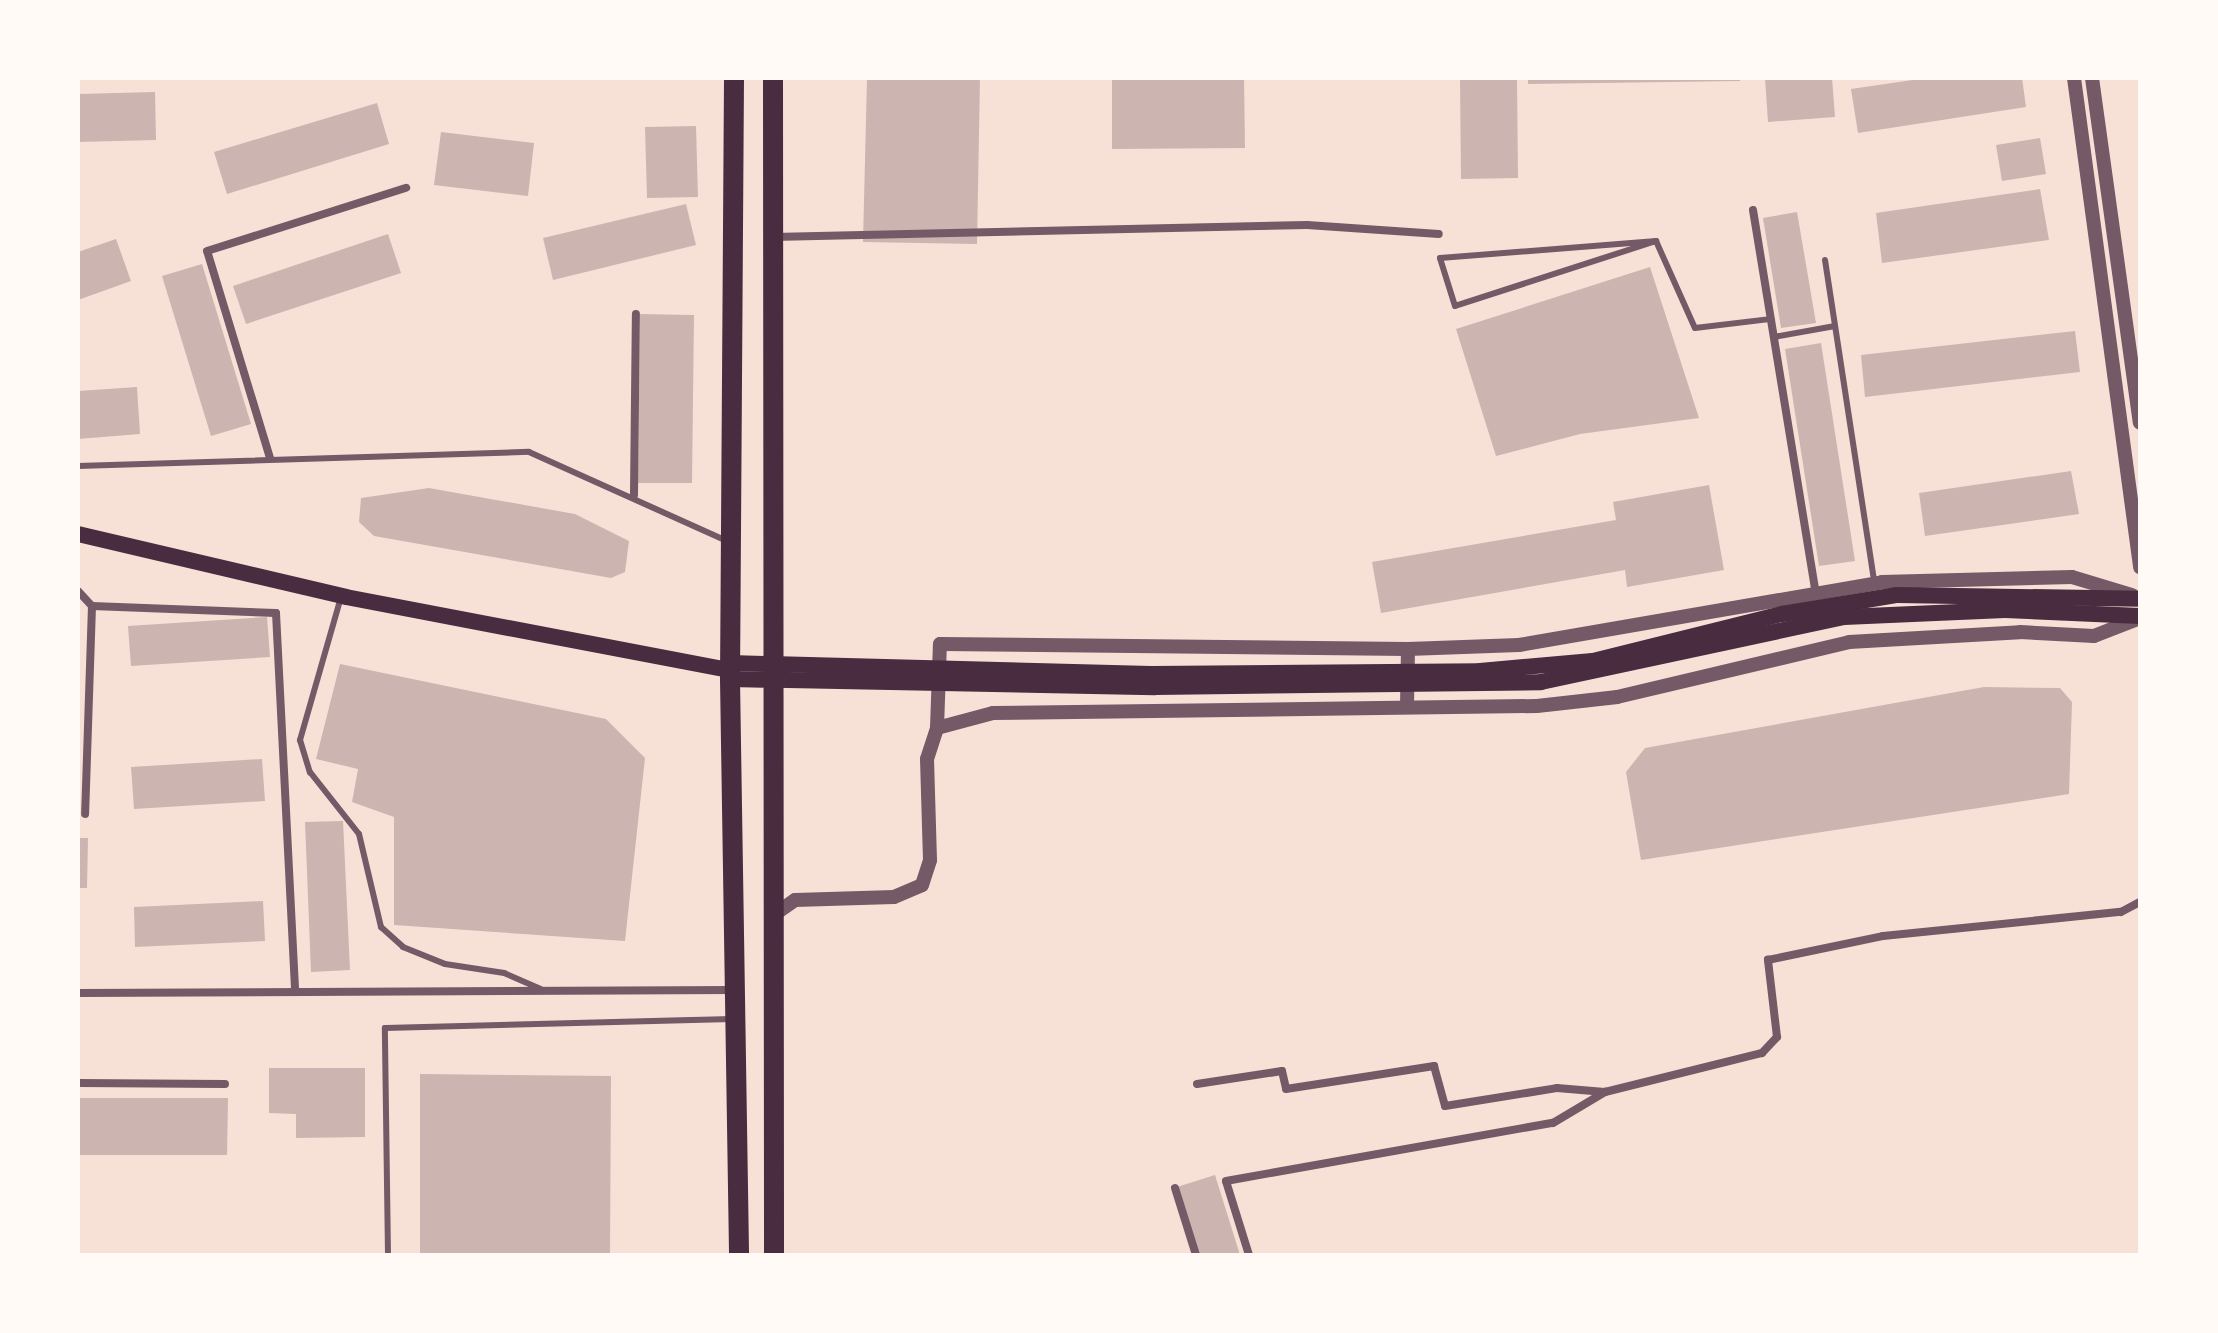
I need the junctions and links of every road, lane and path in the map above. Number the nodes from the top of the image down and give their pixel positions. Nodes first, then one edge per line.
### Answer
1 (734, 78) edge
2 (773, 78) edge
3 (2074, 78) edge
4 (2092, 78) edge
5 (406, 188) dead end
6 (1753, 210) dead end
7 (1439, 234) dead end
8 (772, 237) junction
9 (1656, 241) junction
10 (1825, 260) dead end
11 (636, 314) dead end
12 (1771, 319) junction
13 (1835, 326) junction
14 (1774, 337) junction
15 (2140, 423) edge
16 (270, 458) junction
17 (78, 466) edge
18 (634, 495) junction
19 (78, 534) edge
20 (731, 543) junction
21 (2140, 568) edge
22 (1875, 583) junction
23 (1815, 590) junction
24 (78, 591) edge
25 (341, 595) junction
26 (2140, 598) edge
27 (2006, 602) junction
28 (92, 606) junction
29 (2140, 617) edge
30 (91, 625) junction
31 (78, 628) edge
32 (1408, 649) junction
33 (730, 671) junction
34 (775, 672) junction
35 (78, 697) edge
36 (89, 697) junction
37 (1407, 706) junction
38 (937, 728) junction
39 (82, 808) edge
40 (2140, 902) edge
41 (775, 914) junction
42 (544, 990) junction
43 (735, 990) junction
44 (295, 991) junction
45 (78, 993) edge
46 (736, 1019) junction
47 (78, 1083) edge
48 (225, 1084) dead end
49 (1197, 1084) dead end
50 (1605, 1092) junction
51 (1175, 1188) dead end
52 (388, 1255) edge
53 (739, 1255) edge
54 (774, 1255) edge
55 (1196, 1255) edge
56 (1249, 1255) edge

1 - 20 main road
2 - 8 main road
3 - 21 street
4 - 15 street
5 - 16 street
6 - 12 street
7 - 8 street
8 - 34 main road
9 - 9 lane
9 - 12 lane
10 - 13 lane
11 - 18 street
12 - 14 street
13 - 14 lane
13 - 22 lane
14 - 23 street
16 - 17 lane
16 - 18 lane
18 - 20 lane
19 - 25 main road
20 - 33 main road
22 - 23 street
22 - 26 street
23 - 32 street
24 - 28 street
25 - 33 main road
25 - 42 lane
26 - 27 main road
27 - 29 main road
27 - 34 main road
28 - 30 street
28 - 44 street
29 - 37 street
30 - 31 street
30 - 36 street
32 - 37 street
32 - 38 street
33 - 34 main road
33 - 43 main road
34 - 41 main road
35 - 36 street
36 - 39 street
37 - 38 street
38 - 41 street
40 - 50 street
41 - 54 main road
42 - 43 street
42 - 44 street
43 - 46 main road
44 - 45 street
46 - 52 lane
46 - 53 main road
47 - 48 street
49 - 50 street
50 - 56 street
51 - 55 street

